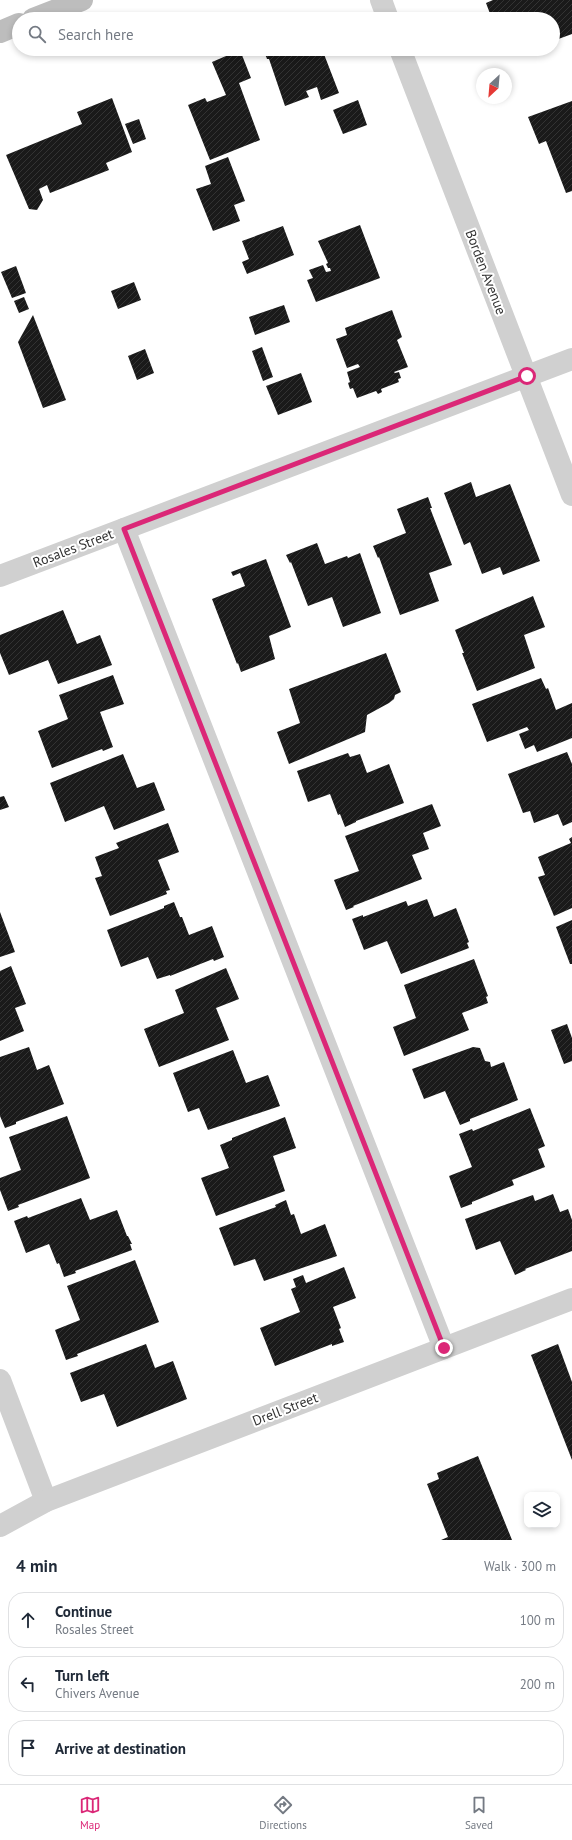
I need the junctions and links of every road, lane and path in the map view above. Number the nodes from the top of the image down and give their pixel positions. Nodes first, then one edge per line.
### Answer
1 (82, 0) edge
2 (381, 0) edge
3 (51, 12) edge
4 (385, 12) edge
5 (12, 27) edge
6 (0, 32) edge
7 (403, 56) edge
8 (572, 359) edge
9 (527, 376) junction
10 (572, 495) edge
11 (124, 529) junction
12 (0, 576) edge
13 (572, 1299) edge
14 (444, 1348) junction
15 (0, 1380) edge
16 (46, 1501) junction
17 (0, 1526) edge

1 - 3 street
2 - 4 street
5 - 6 street
7 - 9 street, Borden Avenue
8 - 9 street, Rosales Street
9 - 10 street, Borden Avenue
9 - 11 street, Rosales Street
11 - 12 street, Rosales Street
11 - 14 street
13 - 14 street, Drell Street
14 - 16 street, Drell Street
15 - 16 street
16 - 17 street, Drell Street

